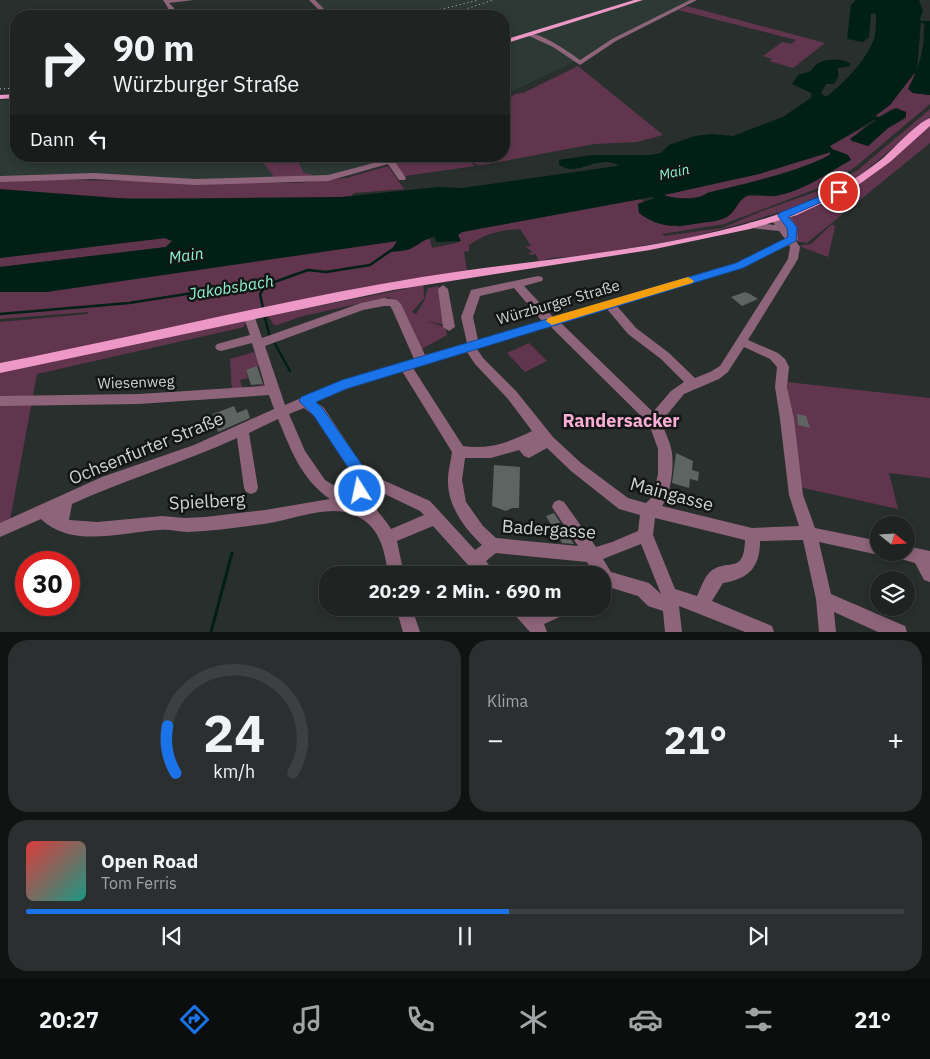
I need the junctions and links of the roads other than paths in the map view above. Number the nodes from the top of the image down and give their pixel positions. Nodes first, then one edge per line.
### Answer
1 (191, 0) edge
2 (312, 0) edge
3 (640, 0) edge
4 (694, 0) edge
5 (171, 10) edge
6 (322, 10) edge
7 (530, 35) junction
8 (510, 40) edge
9 (930, 121) edge
10 (381, 162) edge
11 (390, 162) edge
12 (402, 178) dead end
13 (0, 179) edge
14 (779, 217) junction
15 (751, 225) junction
16 (784, 229) junction
17 (790, 240) junction
18 (538, 279) dead end
19 (443, 284) junction
20 (517, 284) junction
21 (608, 304) junction
22 (248, 319) junction
23 (550, 322) junction
24 (449, 327) dead end
25 (256, 341) junction
26 (742, 341) junction
27 (471, 346) junction
28 (221, 347) dead end
29 (422, 362) junction
30 (405, 366) junction
31 (0, 368) edge
32 (693, 383) junction
33 (273, 390) junction
34 (0, 401) edge
35 (306, 401) junction
36 (282, 410) junction
37 (654, 421) junction
38 (242, 430) junction
39 (544, 437) junction
40 (460, 451) junction
41 (362, 477) junction
42 (250, 488) dead end
43 (65, 501) junction
44 (348, 507) junction
45 (558, 507) dead end
46 (43, 511) junction
47 (648, 511) junction
48 (432, 515) junction
49 (374, 520) junction
50 (61, 525) junction
51 (0, 530) edge
52 (810, 532) junction
53 (645, 535) junction
54 (752, 535) junction
55 (389, 537) junction
56 (493, 545) junction
57 (870, 546) edge
58 (590, 554) junction
59 (926, 558) edge
60 (474, 561) junction
61 (394, 566) edge
62 (479, 566) edge
63 (596, 566) edge
64 (930, 574) edge
65 (611, 582) edge
66 (824, 599) junction
67 (670, 600) junction
68 (701, 605) junction
69 (407, 616) edge
70 (527, 616) edge
71 (549, 616) edge
72 (536, 626) edge
73 (412, 632) edge
74 (674, 632) edge
75 (766, 632) edge
76 (828, 632) edge
77 (899, 632) edge

1 - 5 street
2 - 6 street
3 - 7 main road
4 - 7 street
7 - 8 main road
9 - 14 main road
10 - 13 street
11 - 12 street
14 - 15 main road
14 - 16 street
14 - 17 street
15 - 16 street
15 - 19 main road
16 - 17 street
17 - 21 street, Würzburger Straße
17 - 26 street
18 - 20 street
19 - 22 main road
19 - 24 street
20 - 23 street
20 - 27 street
21 - 23 street, Würzburger Straße
21 - 32 street
22 - 25 street
22 - 31 main road
23 - 27 street, Würzburger Straße
23 - 37 street
25 - 28 street
25 - 29 street
25 - 33 street
26 - 32 street
26 - 52 street
27 - 29 street, Würzburger Straße
27 - 39 street, Maingasse
29 - 30 street, Würzburger Straße
30 - 35 street, Würzburger Straße
30 - 40 street
32 - 37 street
33 - 34 street, Wiesenweg
33 - 36 street
35 - 36 street, Ochsenfurter Straße
35 - 41 street
36 - 38 street, Ochsenfurter Straße
36 - 44 street
37 - 47 street
38 - 42 street
38 - 43 street, Ochsenfurter Straße
39 - 40 street
39 - 47 street, Maingasse
40 - 56 street, Badergasse
41 - 48 street
41 - 49 street
43 - 46 street, Ochsenfurter Straße
43 - 50 street
44 - 49 street
44 - 50 street, Spielberg
45 - 58 street
46 - 50 street, Spielberg
46 - 51 street, Ochsenfurter Straße
47 - 53 street
47 - 54 street, Maingasse
48 - 55 street
48 - 60 street
49 - 55 street
52 - 54 street, Maingasse
52 - 57 street, Maingasse
52 - 66 street
53 - 58 street, Badergasse
53 - 67 street
54 - 68 street
55 - 61 street
56 - 58 street, Badergasse
56 - 60 street
58 - 63 street
59 - 64 street
60 - 62 street
65 - 67 street
66 - 76 street
66 - 77 street
67 - 68 street
67 - 74 street
68 - 75 street
69 - 73 street
70 - 72 street
71 - 72 street

